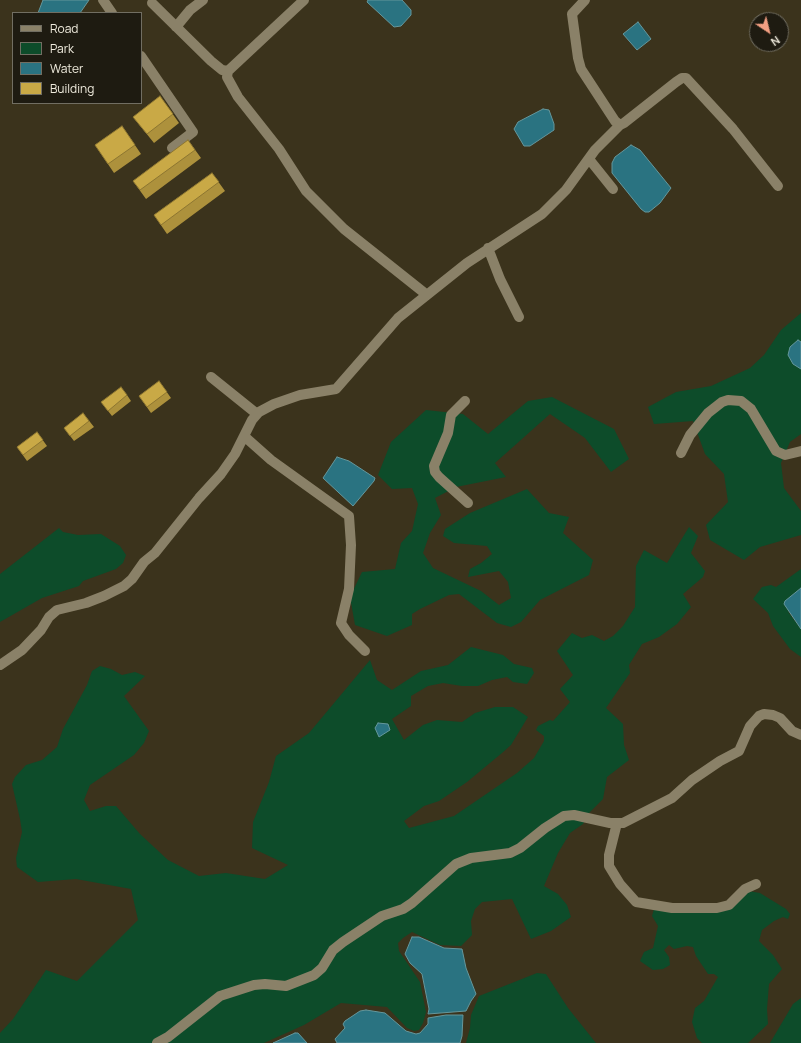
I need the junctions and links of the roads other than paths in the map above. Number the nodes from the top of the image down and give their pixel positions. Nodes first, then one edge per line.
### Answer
1 (103, 0) edge
2 (203, 0) edge
3 (304, 0) edge
4 (585, 0) edge
5 (152, 3) dead end
6 (111, 12) edge
7 (176, 27) junction
8 (142, 57) edge
9 (228, 71) junction
10 (620, 125) junction
11 (172, 148) dead end
12 (589, 159) junction
13 (778, 186) dead end
14 (613, 189) dead end
15 (488, 248) junction
16 (427, 294) junction
17 (519, 318) dead end
18 (211, 377) dead end
19 (465, 401) dead end
20 (257, 414) junction
21 (244, 436) junction
22 (801, 451) edge
23 (681, 452) dead end
24 (468, 503) dead end
25 (365, 651) dead end
26 (0, 665) edge
27 (801, 734) edge
28 (617, 823) junction
29 (756, 884) dead end
30 (157, 1043) edge

1 - 6 street
2 - 7 street
3 - 9 street
4 - 10 street
5 - 7 street
7 - 9 street
8 - 11 street
9 - 16 street
10 - 12 street
10 - 13 street
12 - 14 street
12 - 15 street
15 - 16 street
15 - 17 street
16 - 20 street
18 - 20 street
19 - 24 street
20 - 21 street
21 - 25 street
21 - 26 street
22 - 23 street
27 - 28 street
28 - 29 street
28 - 30 street

